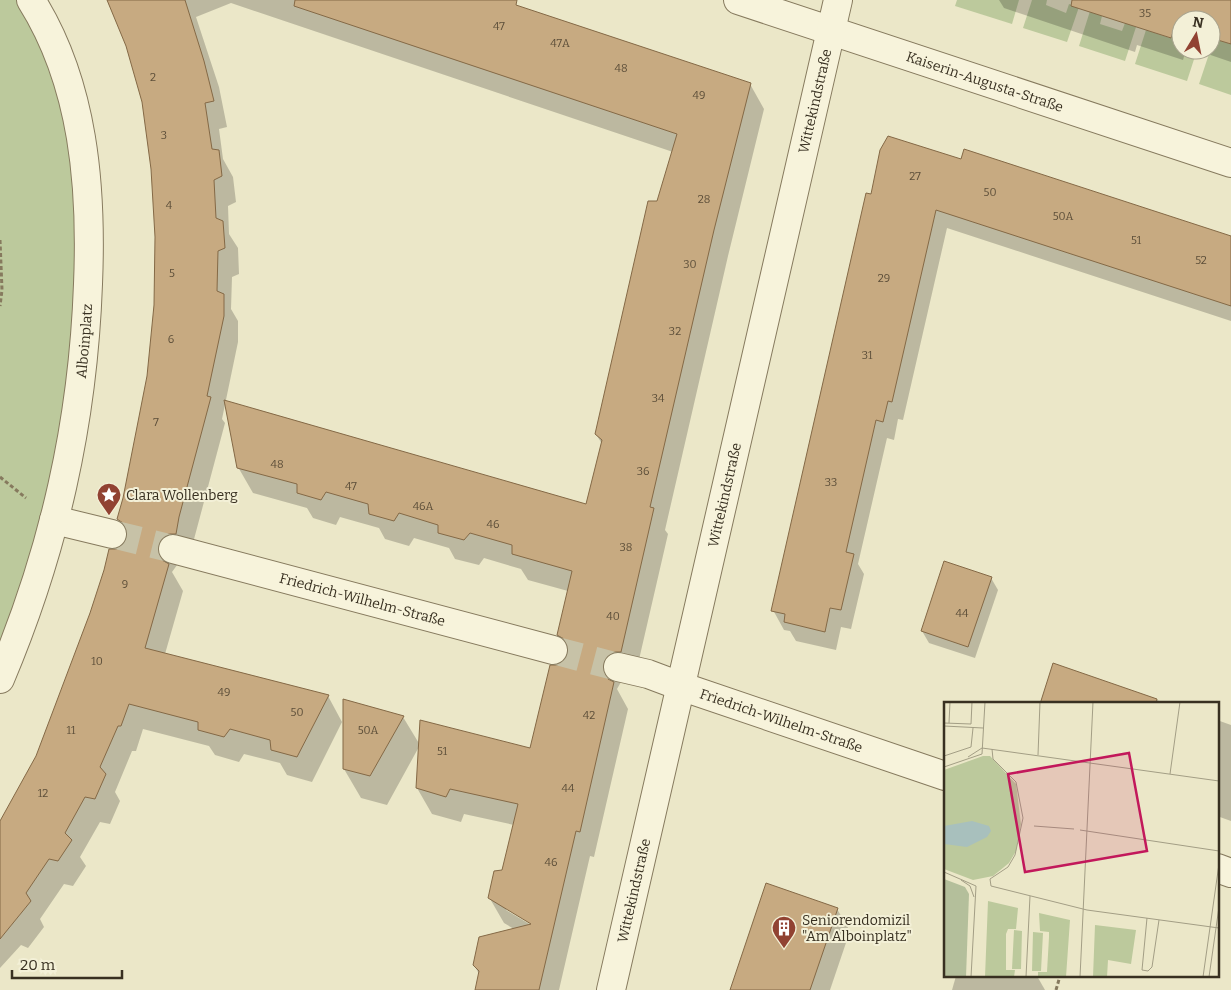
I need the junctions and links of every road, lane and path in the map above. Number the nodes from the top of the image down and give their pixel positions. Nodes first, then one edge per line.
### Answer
1 (31, 0) edge
2 (738, 0) edge
3 (838, 0) edge
4 (831, 31) junction
5 (1231, 164) edge
6 (0, 240) edge
7 (0, 306) edge
8 (54, 520) junction
9 (112, 534) tunnel mouth
10 (173, 548) tunnel mouth
11 (553, 650) tunnel mouth
12 (618, 666) tunnel mouth
13 (0, 679) edge
14 (680, 686) junction
15 (944, 776) edge
16 (1218, 868) edge
17 (1231, 873) edge
18 (611, 990) edge

1 - 8 street, Alboinplatz
2 - 4 street, Kaiserin-Augusta-Straße
3 - 4 street, Wittekindstraße
4 - 5 street, Kaiserin-Augusta-Straße
4 - 14 street, Wittekindstraße
6 - 7 path
8 - 9 street
8 - 13 street, Alboinplatz
10 - 11 street, Friedrich-Wilhelm-Straße
12 - 14 street, Friedrich-Wilhelm-Straße
14 - 15 street, Friedrich-Wilhelm-Straße
14 - 18 street, Wittekindstraße
16 - 17 street

